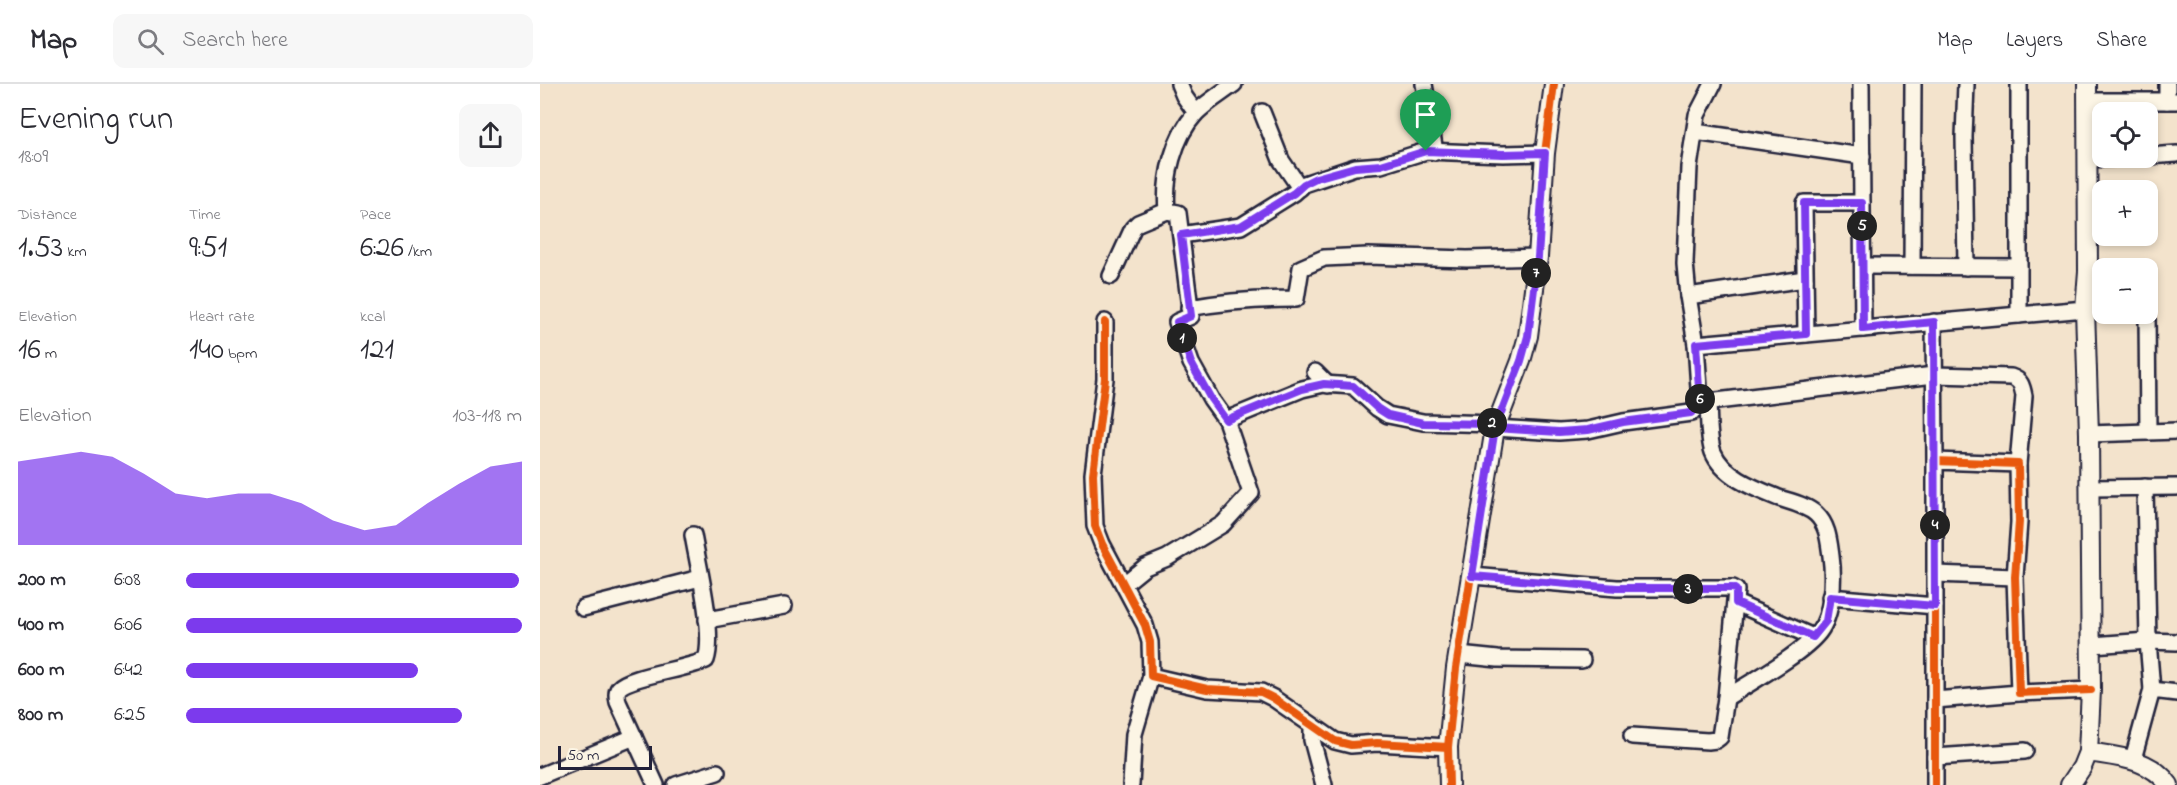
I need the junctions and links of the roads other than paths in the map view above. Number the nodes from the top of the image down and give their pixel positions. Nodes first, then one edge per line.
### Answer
1 (1179, 84) edge
2 (1234, 84) edge
3 (1424, 84) edge
4 (1554, 84) edge
5 (1713, 84) edge
6 (1861, 84) edge
7 (1912, 84) edge
8 (1966, 84) edge
9 (2019, 84) edge
10 (2167, 84) edge
11 (2087, 92) edge
12 (2172, 101) edge
13 (1262, 112) dead end
14 (1196, 113) junction
15 (1695, 132) junction
16 (1435, 152) junction
17 (1545, 153) junction
18 (2177, 154) edge
19 (2158, 155) edge
20 (1862, 156) junction
21 (2087, 159) junction
22 (2092, 159) edge
23 (1300, 188) junction
24 (1862, 203) junction
25 (1167, 211) junction
26 (1181, 235) junction
27 (1538, 257) junction
28 (2094, 258) edge
29 (1863, 266) junction
30 (1912, 266) junction
31 (1966, 267) junction
32 (2019, 267) junction
33 (1111, 276) dead end
34 (1805, 279) junction
35 (2092, 282) edge
36 (1688, 296) junction
37 (1189, 308) junction
38 (2085, 309) junction
39 (2019, 315) junction
40 (1105, 322) dead end
41 (1934, 322) junction
42 (2147, 324) edge
43 (1863, 329) junction
44 (1806, 334) junction
45 (1696, 344) junction
46 (1315, 372) dead end
47 (1934, 375) junction
48 (1328, 385) junction
49 (1704, 402) junction
50 (1226, 420) junction
51 (1496, 426) junction
52 (2177, 431) edge
53 (2148, 432) junction
54 (2089, 434) junction
55 (1935, 461) junction
56 (2018, 464) junction
57 (2145, 487) junction
58 (2177, 487) edge
59 (2090, 488) junction
60 (693, 535) dead end
61 (1935, 574) junction
62 (1472, 576) junction
63 (2015, 577) junction
64 (700, 578) junction
65 (1124, 584) junction
66 (1830, 597) junction
67 (1736, 603) junction
68 (784, 606) dead end
69 (1935, 606) junction
70 (583, 608) dead end
71 (707, 620) junction
72 (1813, 637) junction
73 (2148, 641) junction
74 (2177, 642) edge
75 (2092, 645) junction
76 (1459, 655) junction
77 (1582, 660) dead end
78 (1151, 676) junction
79 (2091, 690) junction
80 (2152, 690) junction
81 (2019, 693) junction
82 (2177, 693) edge
83 (1726, 698) junction
84 (1935, 700) junction
85 (1312, 727) junction
86 (1632, 736) dead end
87 (634, 737) junction
88 (1448, 747) junction
89 (2025, 751) dead end
90 (2088, 752) junction
91 (1935, 757) junction
92 (2133, 759) junction
93 (717, 772) dead end
94 (540, 776) edge
95 (656, 785) edge
96 (676, 785) edge
97 (1131, 785) edge
98 (1324, 785) edge
99 (1449, 785) edge
100 (1935, 785) edge
101 (2070, 785) edge
102 (2169, 785) edge

1 - 14 street
2 - 14 street
3 - 16 street
4 - 17 street
5 - 15 street
6 - 20 street
7 - 30 street
8 - 31 street
9 - 32 street
10 - 12 street
11 - 12 street
11 - 21 street
13 - 23 street
14 - 25 street
15 - 20 street
15 - 36 street
16 - 17 street
16 - 23 street
17 - 27 street
18 - 19 street
20 - 24 street
21 - 22 street
21 - 28 street
23 - 26 street
24 - 29 street
24 - 34 street
25 - 26 street
25 - 33 street
26 - 37 street
27 - 37 street
27 - 51 street
29 - 30 street
29 - 43 street
30 - 31 street
31 - 32 street
32 - 39 street
34 - 36 street
34 - 44 street
35 - 38 street
36 - 45 street
37 - 50 street
38 - 39 street
38 - 54 street
39 - 41 street
40 - 65 street
41 - 43 street
41 - 47 street
42 - 53 street
43 - 44 street
44 - 45 street
45 - 49 street
46 - 48 street
47 - 49 street
47 - 55 street
47 - 56 street
48 - 50 street
48 - 51 street
49 - 51 street
49 - 66 street
50 - 65 street
51 - 62 street
52 - 53 street
53 - 54 street
54 - 59 street
55 - 56 street
55 - 61 street
56 - 63 street
57 - 58 street
57 - 59 street
57 - 73 street
59 - 75 street
60 - 64 street
61 - 63 street
61 - 69 street
62 - 67 street
62 - 76 street
63 - 81 street
64 - 70 street
64 - 71 street
65 - 78 street
66 - 69 street
66 - 72 street
67 - 72 street
67 - 83 street
68 - 71 street
69 - 84 street
71 - 87 street
72 - 83 street
73 - 74 street
73 - 75 street
73 - 80 street
75 - 79 street
76 - 77 street
76 - 88 street
78 - 85 street
78 - 97 street
79 - 81 street
79 - 90 street
80 - 82 street
80 - 92 street
81 - 84 street
83 - 86 street
84 - 91 street
85 - 88 street
85 - 98 street
87 - 94 street
87 - 95 street
88 - 99 street
89 - 91 street
90 - 92 street
90 - 101 street
91 - 100 street
92 - 102 street
93 - 96 street

